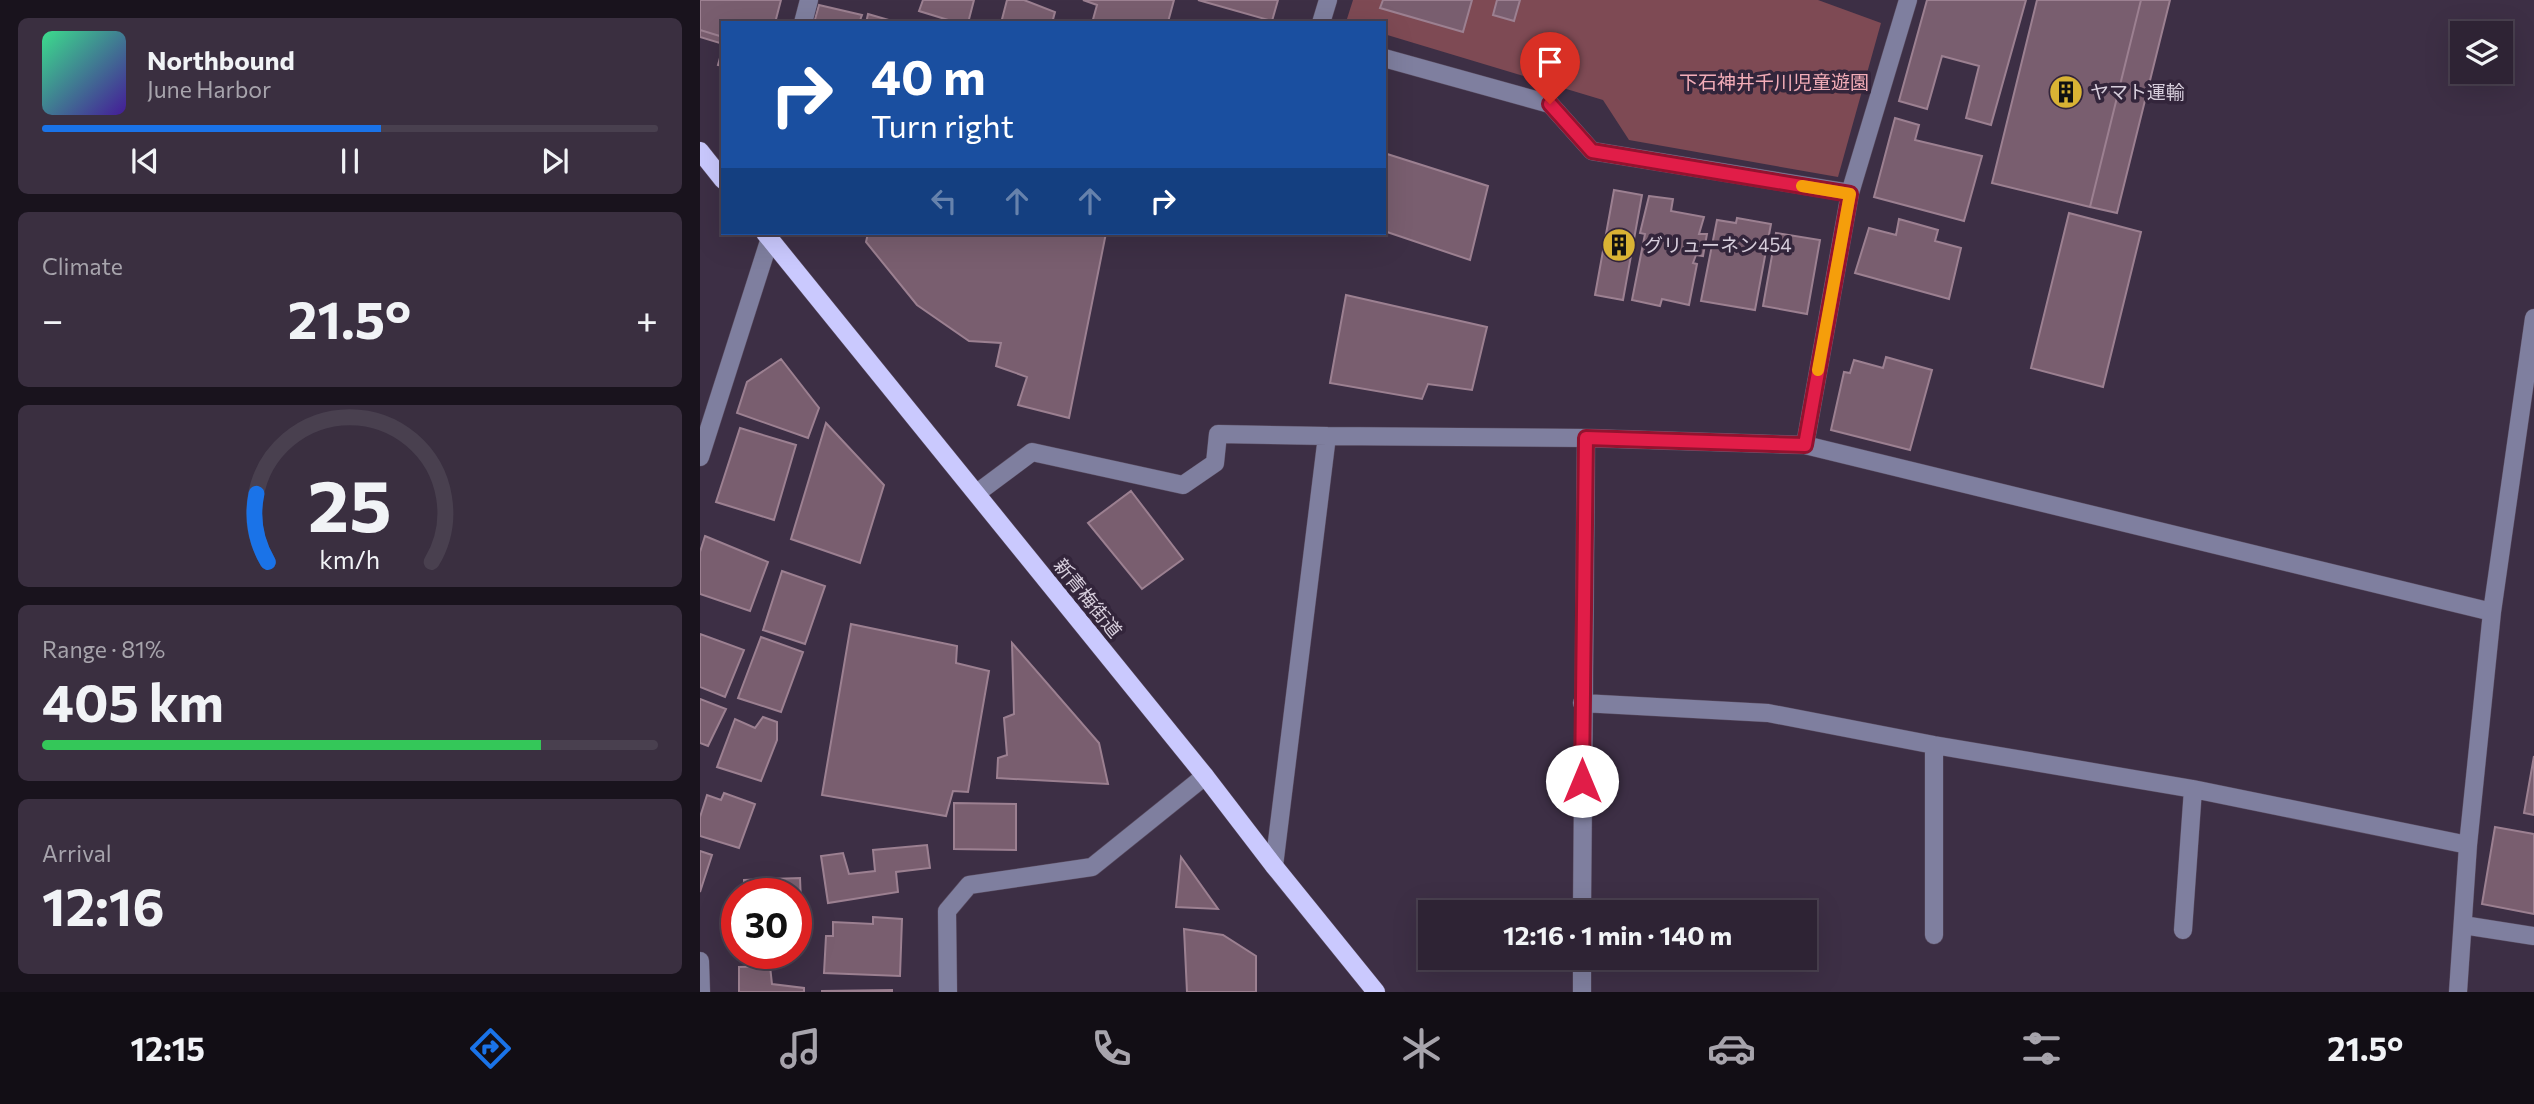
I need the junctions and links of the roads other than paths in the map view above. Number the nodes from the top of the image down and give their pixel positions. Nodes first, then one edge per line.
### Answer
1 (809, 0) edge
2 (1328, 0) edge
3 (1908, 0) edge
4 (804, 21) edge
5 (1322, 21) edge
6 (1386, 59) edge
7 (700, 151) edge
8 (720, 169) edge
9 (1850, 194) junction
10 (768, 236) edge
11 (2534, 318) edge
12 (1327, 436) junction
13 (1586, 438) junction
14 (1805, 445) junction
15 (700, 457) edge
16 (977, 493) junction
17 (2492, 612) junction
18 (1583, 703) junction
19 (1934, 746) junction
20 (1205, 776) junction
21 (2193, 789) junction
22 (2468, 845) junction
23 (1274, 866) junction
24 (1582, 900) edge
25 (2463, 925) junction
26 (2183, 930) dead end
27 (1934, 935) dead end
28 (2534, 936) edge
29 (700, 961) edge
30 (1582, 970) edge
31 (701, 992) edge
32 (948, 992) edge
33 (1376, 992) edge
34 (1582, 992) edge
35 (2458, 992) edge

1 - 4 street
2 - 5 street
3 - 9 street
6 - 9 street
7 - 8 main road
9 - 14 street
10 - 15 street
10 - 16 main road, 新青梅街道
11 - 17 street
12 - 13 street
12 - 16 street
12 - 23 street
13 - 14 street
13 - 18 street
14 - 17 street
16 - 20 main road, 新青梅街道
17 - 22 street
18 - 19 street
18 - 24 street
19 - 21 street
19 - 27 street
20 - 23 main road, 新青梅街道
20 - 32 street
21 - 22 street
21 - 26 street
22 - 25 street
23 - 33 main road, 新青梅街道
25 - 28 street
25 - 35 street
29 - 31 street
30 - 34 street

